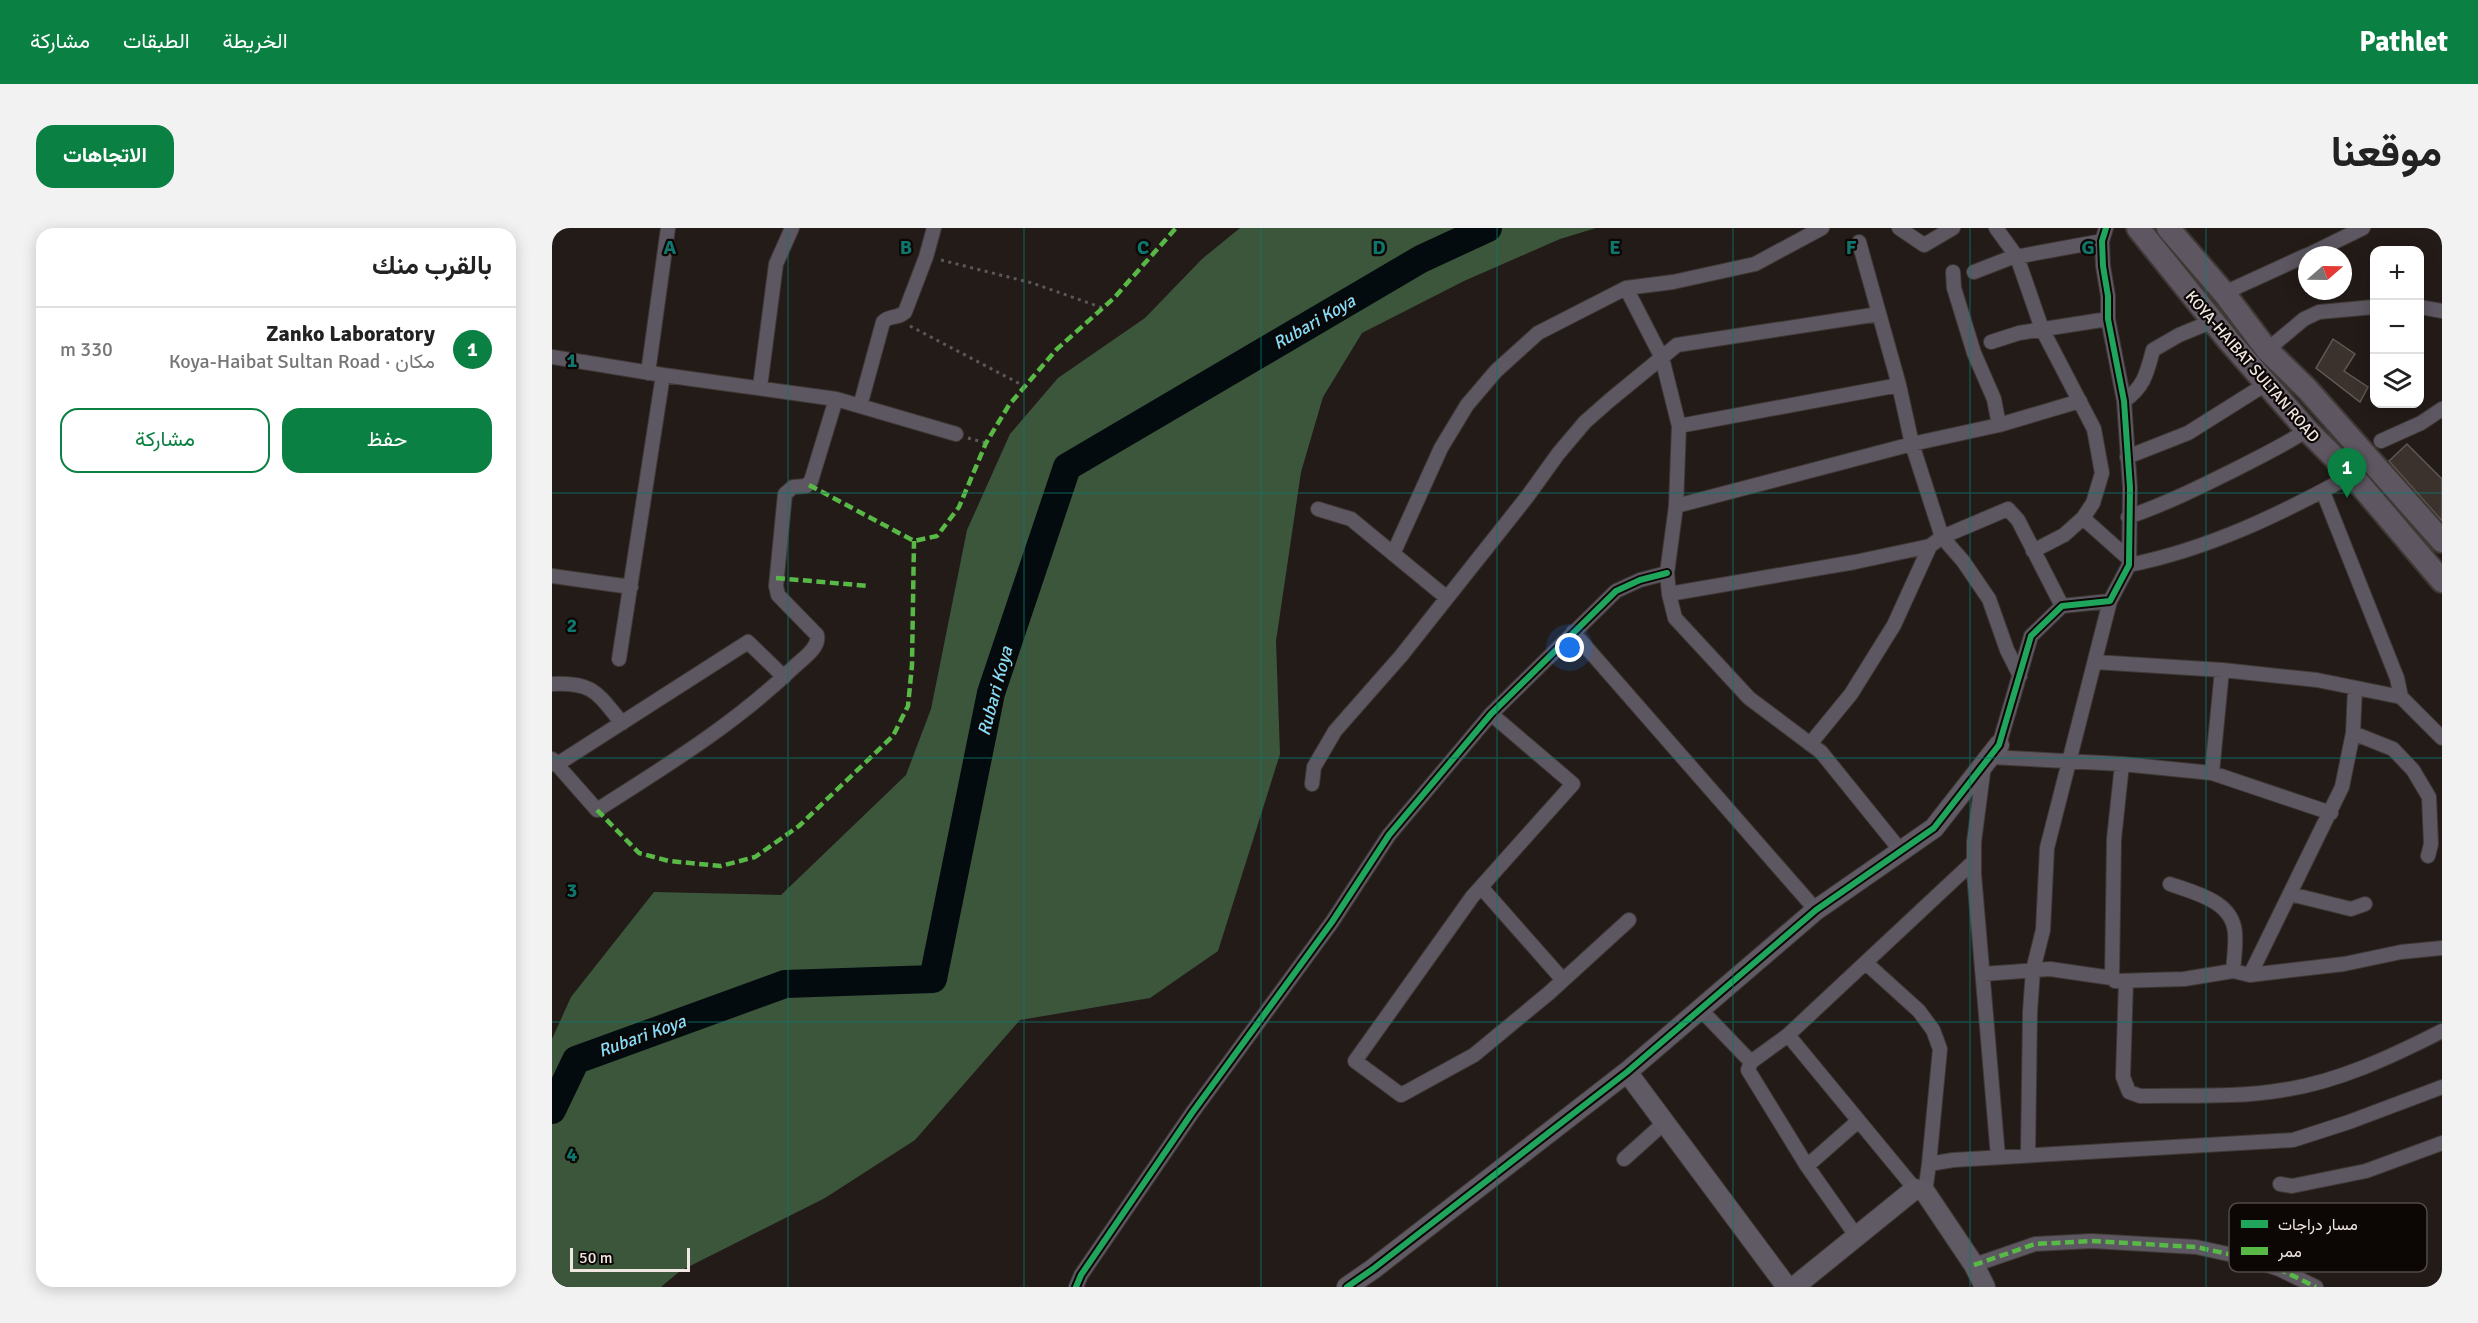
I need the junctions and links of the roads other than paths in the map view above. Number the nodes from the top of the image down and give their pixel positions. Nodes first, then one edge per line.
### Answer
1 (668, 228) edge
2 (792, 228) edge
3 (934, 228) edge
4 (1822, 228) edge
5 (1899, 228) edge
6 (1953, 228) edge
7 (1996, 228) edge
8 (2138, 228) edge
9 (2168, 228) edge
10 (2363, 228) edge
11 (2338, 234) edge
12 (2104, 235) edge
13 (1859, 242) dead end
14 (2320, 246) edge
15 (2017, 257) junction
16 (2298, 259) edge
17 (1953, 272) dead end
18 (1974, 272) dead end
19 (1626, 288) junction
20 (2224, 293) junction
21 (2370, 308) edge
22 (2424, 308) edge
23 (2442, 312) edge
24 (1879, 314) junction
25 (2108, 319) junction
26 (2213, 321) junction
27 (2042, 329) junction
28 (1991, 342) dead end
29 (2267, 350) junction
30 (552, 357) edge
31 (1662, 358) junction
32 (648, 373) junction
33 (663, 375) junction
34 (2266, 384) junction
35 (1899, 385) junction
36 (760, 387) junction
37 (836, 399) junction
38 (2080, 401) junction
39 (2124, 401) junction
40 (860, 406) junction
41 (2442, 409) edge
42 (1999, 425) junction
43 (1679, 426) junction
44 (2307, 430) junction
45 (956, 434) dead end
46 (2381, 441) dead end
47 (1912, 444) junction
48 (2127, 457) junction
49 (2352, 476) junction
50 (2323, 492) junction
51 (1676, 506) junction
52 (1318, 509) dead end
53 (2128, 517) junction
54 (2083, 518) junction
55 (1941, 537) junction
56 (2442, 541) edge
57 (1930, 546) junction
58 (2033, 551) junction
59 (1393, 554) junction
60 (2129, 562) junction
61 (1667, 573) junction
62 (552, 576) edge
63 (2442, 581) edge
64 (631, 587) junction
65 (1669, 594) junction
66 (1448, 598) junction
67 (2110, 601) junction
68 (2061, 606) junction
69 (1573, 632) junction
70 (619, 659) dead end
71 (2095, 662) junction
72 (2222, 670) junction
73 (2020, 676) junction
74 (784, 677) junction
75 (552, 684) edge
76 (2355, 688) junction
77 (2401, 697) junction
78 (1491, 714) junction
79 (622, 723) junction
80 (2354, 733) junction
81 (2442, 738) edge
82 (1810, 744) junction
83 (1991, 756) junction
84 (2069, 761) junction
85 (554, 762) edge
86 (2122, 764) junction
87 (2212, 773) junction
88 (1312, 784) dead end
89 (2331, 813) junction
90 (1901, 851) junction
91 (2427, 855) dead end
92 (1974, 861) junction
93 (2170, 884) dead end
94 (1481, 887) junction
95 (2290, 894) junction
96 (2365, 903) dead end
97 (1816, 910) junction
98 (1629, 920) dead end
99 (2442, 948) edge
100 (1866, 963) junction
101 (2033, 970) junction
102 (2233, 971) junction
103 (1983, 974) junction
104 (2250, 975) junction
105 (2112, 978) junction
106 (1563, 980) junction
107 (2127, 981) junction
108 (1701, 1010) junction
109 (2442, 1031) edge
110 (1788, 1035) junction
111 (1751, 1062) junction
112 (1627, 1072) junction
113 (2442, 1087) edge
114 (1857, 1122) junction
115 (1664, 1123) junction
116 (2442, 1143) edge
117 (2028, 1155) junction
118 (1998, 1158) junction
119 (1624, 1159) dead end
120 (1929, 1164) junction
121 (1807, 1166) junction
122 (2280, 1184) dead end
123 (1920, 1190) junction
124 (1857, 1237) junction
125 (2229, 1254) edge
126 (1974, 1265) junction
127 (2283, 1272) edge
128 (1076, 1287) edge
129 (1347, 1287) edge
130 (1787, 1287) edge
131 (1794, 1287) edge
132 (1985, 1287) edge
133 (2316, 1287) edge

1 - 32 street
2 - 36 street
3 - 40 street
4 - 19 street
5 - 6 street
7 - 15 street
8 - 26 main road, KOYA-HAIBAT SULTAN ROAD
9 - 20 main road
10 - 11 street
11 - 14 street
12 - 15 street
12 - 25 street
13 - 24 street
15 - 18 street
15 - 27 street
16 - 20 street
17 - 42 street
19 - 31 street
19 - 59 street
20 - 29 main road
21 - 29 street
22 - 23 street
24 - 31 street
24 - 35 street
25 - 27 street
25 - 39 street
26 - 34 main road, KOYA-HAIBAT SULTAN ROAD
26 - 39 street
27 - 28 street
27 - 38 street
29 - 56 main road
30 - 32 street
31 - 43 street
31 - 66 street
32 - 33 street
33 - 36 street
33 - 64 street
34 - 44 main road, KOYA-HAIBAT SULTAN ROAD
34 - 48 street
35 - 43 street
35 - 47 street
36 - 37 street
37 - 40 street
37 - 74 street
38 - 42 street
38 - 54 street
39 - 48 street
40 - 45 street
41 - 46 street
42 - 47 street
43 - 51 street
44 - 49 main road, KOYA-HAIBAT SULTAN ROAD
44 - 53 street
47 - 51 street
47 - 55 street
48 - 53 street
49 - 50 street
49 - 63 main road, KOYA-HAIBAT SULTAN ROAD
50 - 60 street
50 - 77 street
51 - 61 street
52 - 59 street
53 - 60 street
54 - 58 street
54 - 60 street
55 - 57 street
55 - 58 street
55 - 73 street
57 - 65 street
57 - 82 street
58 - 68 street
59 - 66 street
60 - 67 street
61 - 65 street
61 - 69 street
62 - 64 street
64 - 70 street
65 - 82 street
66 - 88 street
67 - 68 street
67 - 71 street
68 - 73 street
69 - 78 street
69 - 97 street
71 - 72 street
71 - 84 street
72 - 76 street
72 - 87 street
73 - 83 street
74 - 79 street
74 - 85 street
75 - 79 street
76 - 77 street
76 - 80 street
77 - 81 street
78 - 94 street
78 - 128 street
79 - 85 street
80 - 89 street
80 - 91 street
82 - 90 street
83 - 84 street
83 - 90 street
83 - 92 street
84 - 86 street
84 - 101 street
86 - 87 street
86 - 105 street
87 - 89 street
89 - 95 street
90 - 97 street
92 - 100 street
92 - 103 street
93 - 102 street
94 - 106 street
94 - 106 street
95 - 96 street
95 - 104 street
97 - 108 street
98 - 106 street
99 - 104 street
100 - 110 street
100 - 120 street
101 - 103 street
101 - 105 street
101 - 117 street
102 - 104 street
102 - 107 street
103 - 118 street
105 - 107 street
107 - 109 street
108 - 111 street
108 - 112 street
110 - 111 street
110 - 114 street
111 - 121 street
112 - 115 street
112 - 129 street
113 - 117 street
114 - 121 street
114 - 123 street
115 - 119 street
115 - 130 street
116 - 122 street
117 - 118 street
118 - 120 street
120 - 123 street
121 - 124 street
123 - 124 street
123 - 126 street
124 - 131 street
125 - 126 street
126 - 132 street
127 - 133 street

